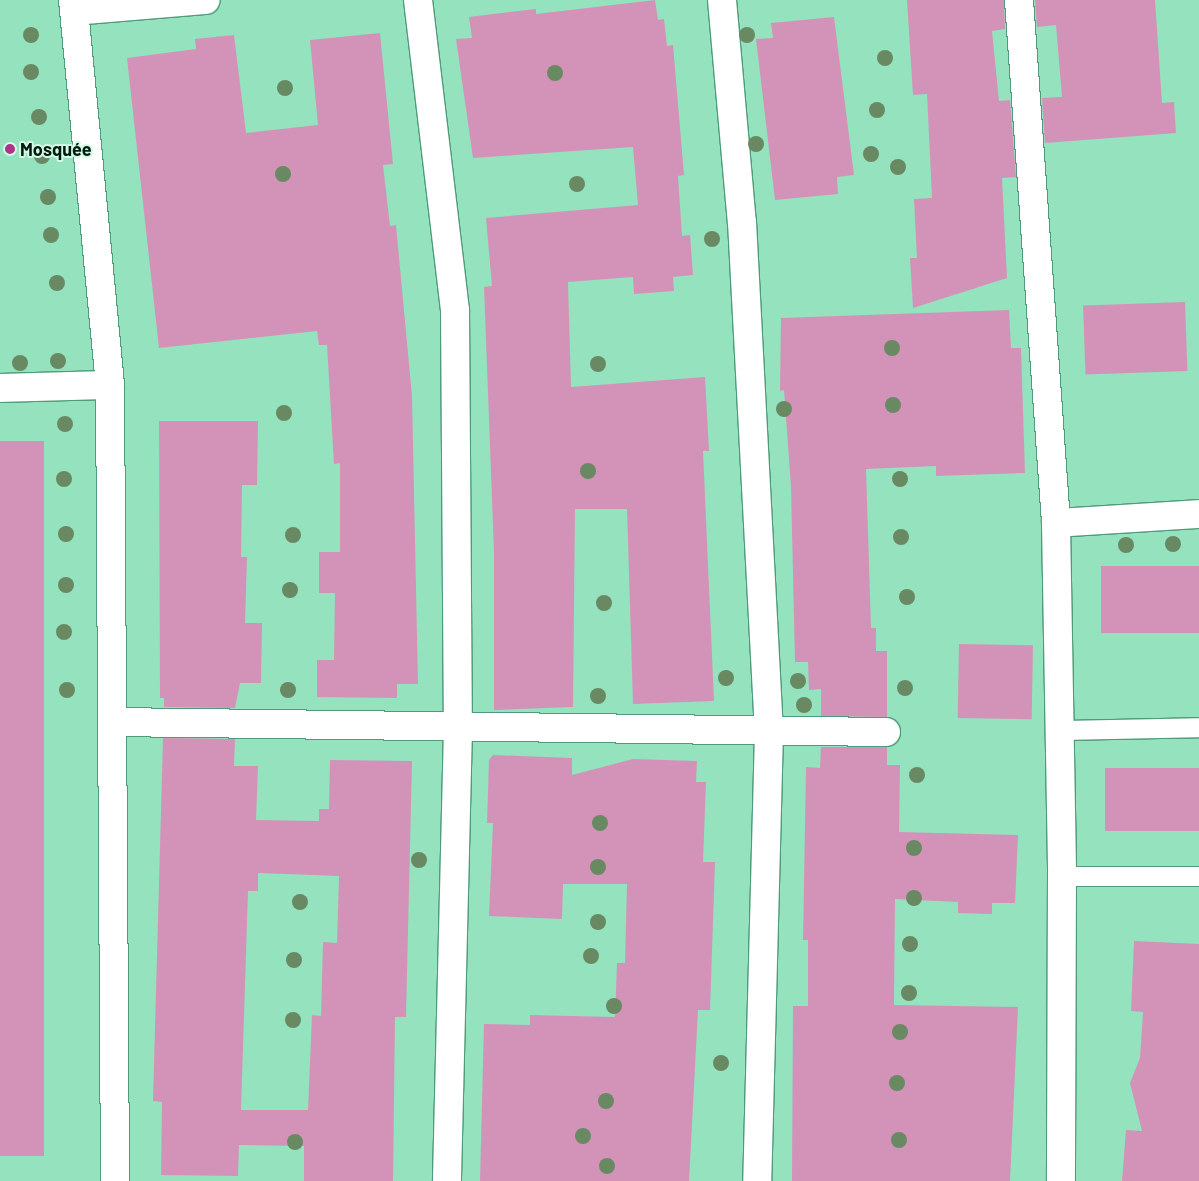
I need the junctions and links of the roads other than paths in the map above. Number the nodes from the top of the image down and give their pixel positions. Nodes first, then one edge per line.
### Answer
1 (206, 0) edge
2 (418, 0) edge
3 (722, 0) edge
4 (1019, 0) edge
5 (74, 5) edge
6 (110, 385) junction
7 (0, 388) edge
8 (1199, 514) edge
9 (1056, 523) junction
10 (112, 722) junction
11 (1199, 727) edge
12 (458, 728) junction
13 (1060, 730) junction
14 (769, 732) junction
15 (886, 732) dead end
16 (1062, 876) junction
17 (1199, 876) edge
18 (115, 1181) edge
19 (447, 1181) edge
20 (757, 1181) edge
21 (1061, 1181) edge

1 - 5 street
2 - 12 street
3 - 14 street
4 - 9 street
5 - 6 street
6 - 7 street
6 - 10 street
8 - 9 street
9 - 13 street
10 - 12 street
10 - 18 street
11 - 13 lane
12 - 14 street
12 - 19 street
13 - 16 street
14 - 15 street
14 - 20 street
16 - 17 lane
16 - 21 street

